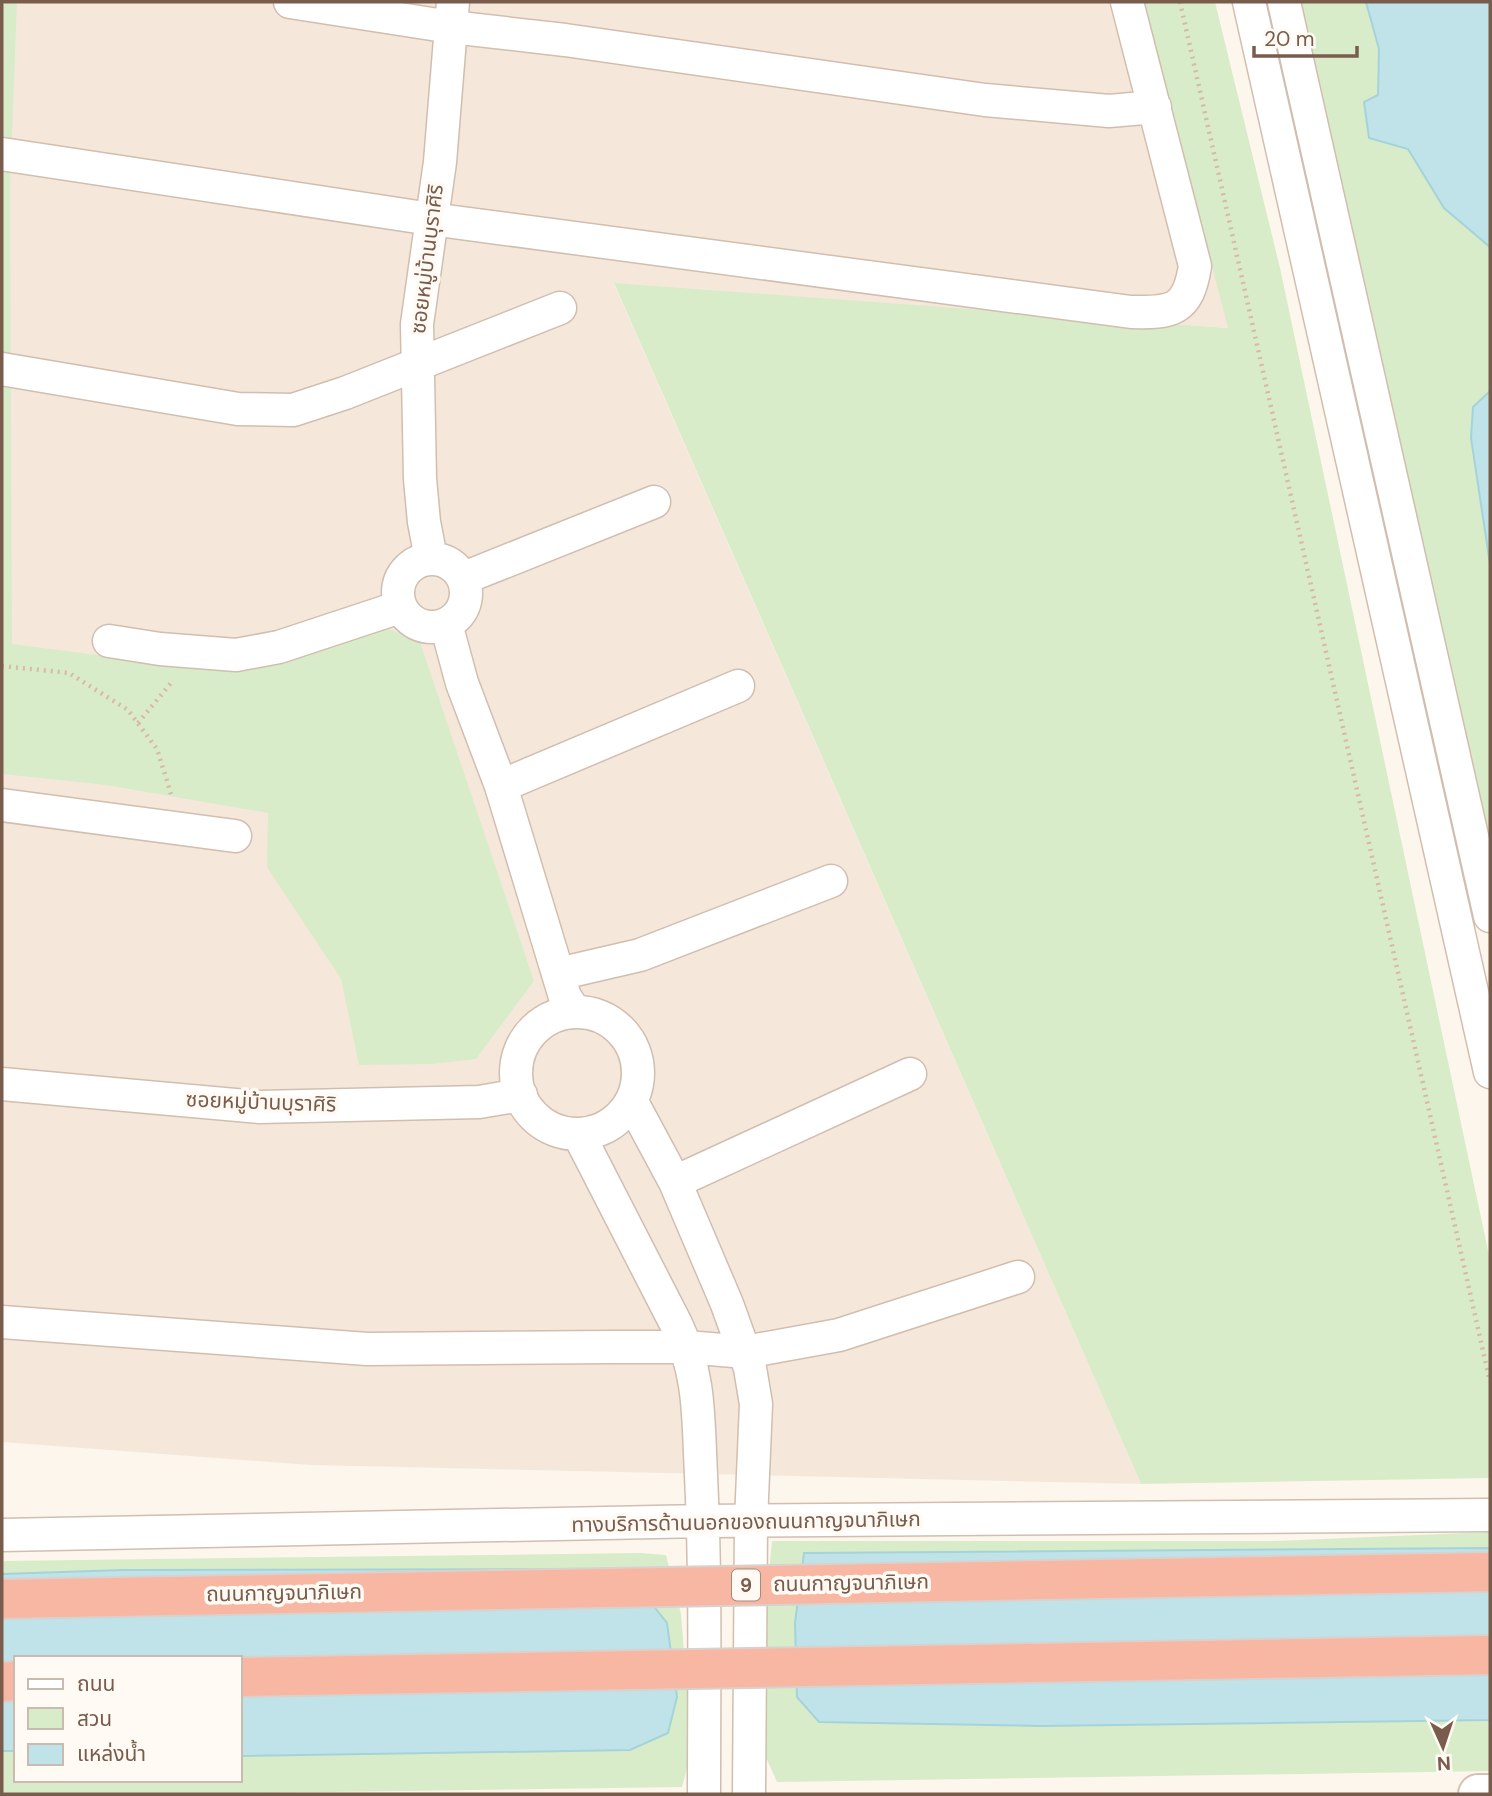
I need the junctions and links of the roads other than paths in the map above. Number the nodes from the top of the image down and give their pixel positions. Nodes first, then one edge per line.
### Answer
1 (290, 2) edge
2 (1127, 2) edge
3 (1249, 2) edge
4 (1284, 2) edge
5 (452, 14) edge
6 (1155, 107) junction
7 (2, 154) edge
8 (431, 219) junction
9 (560, 308) dead end
10 (418, 364) junction
11 (2, 369) edge
12 (654, 502) dead end
13 (430, 558) junction
14 (464, 578) junction
15 (400, 607) junction
16 (446, 624) junction
17 (109, 641) dead end
18 (1434, 658) junction
19 (1399, 668) junction
20 (738, 687) dead end
21 (501, 786) junction
22 (2, 805) edge
23 (235, 836) dead end
24 (831, 881) dead end
25 (1490, 916) edge
26 (558, 974) junction
27 (575, 1012) junction
28 (1490, 1072) edge
29 (910, 1073) dead end
30 (2, 1084) edge
31 (521, 1095) junction
32 (632, 1102) junction
33 (579, 1135) junction
34 (675, 1182) junction
35 (1018, 1277) dead end
36 (2, 1322) edge
37 (687, 1347) junction
38 (745, 1352) junction
39 (1490, 1515) edge
40 (703, 1521) junction
41 (751, 1521) junction
42 (2, 1535) edge
43 (1490, 1572) edge
44 (2, 1599) edge
45 (1490, 1655) edge
46 (242, 1677) edge
47 (704, 1794) edge
48 (749, 1794) edge
49 (1478, 1794) edge
50 (1490, 1794) edge

1 - 5 street
2 - 6 street
3 - 19 street
4 - 18 street
5 - 6 street
5 - 8 street, ซอยหมู่บ้านบุราศิริ
6 - 8 street
7 - 8 street
8 - 10 street, ซอยหมู่บ้านบุราศิริ
9 - 10 street
10 - 11 street
10 - 13 street, ซอยหมู่บ้านบุราศิริ
12 - 14 street
13 - 14 street
13 - 15 street
14 - 16 street
15 - 16 street
15 - 17 street
16 - 21 street
18 - 19 street
18 - 25 street
19 - 28 street
20 - 21 street
21 - 26 street
22 - 23 street
24 - 26 street
26 - 27 street
27 - 31 street
27 - 32 street
29 - 34 street
30 - 31 street, ซอยหมู่บ้านบุราศิริ
31 - 33 street
32 - 33 street
32 - 34 street
33 - 37 street
34 - 38 street
35 - 38 street
36 - 37 street
37 - 38 street
37 - 40 street
38 - 41 street
39 - 41 street, ทางบริการด้านนอกของถนนกาญจนาภิเษก
40 - 41 street, ทางบริการด้านนอกของถนนกาญจนาภิเษก
40 - 42 street, ทางบริการด้านนอกของถนนกาญจนาภิเษก
40 - 47 street
41 - 48 street
43 - 44 highway, ถนนกาญจนาภิเษก / 9, bridge
45 - 46 highway, bridge
49 - 50 main road

